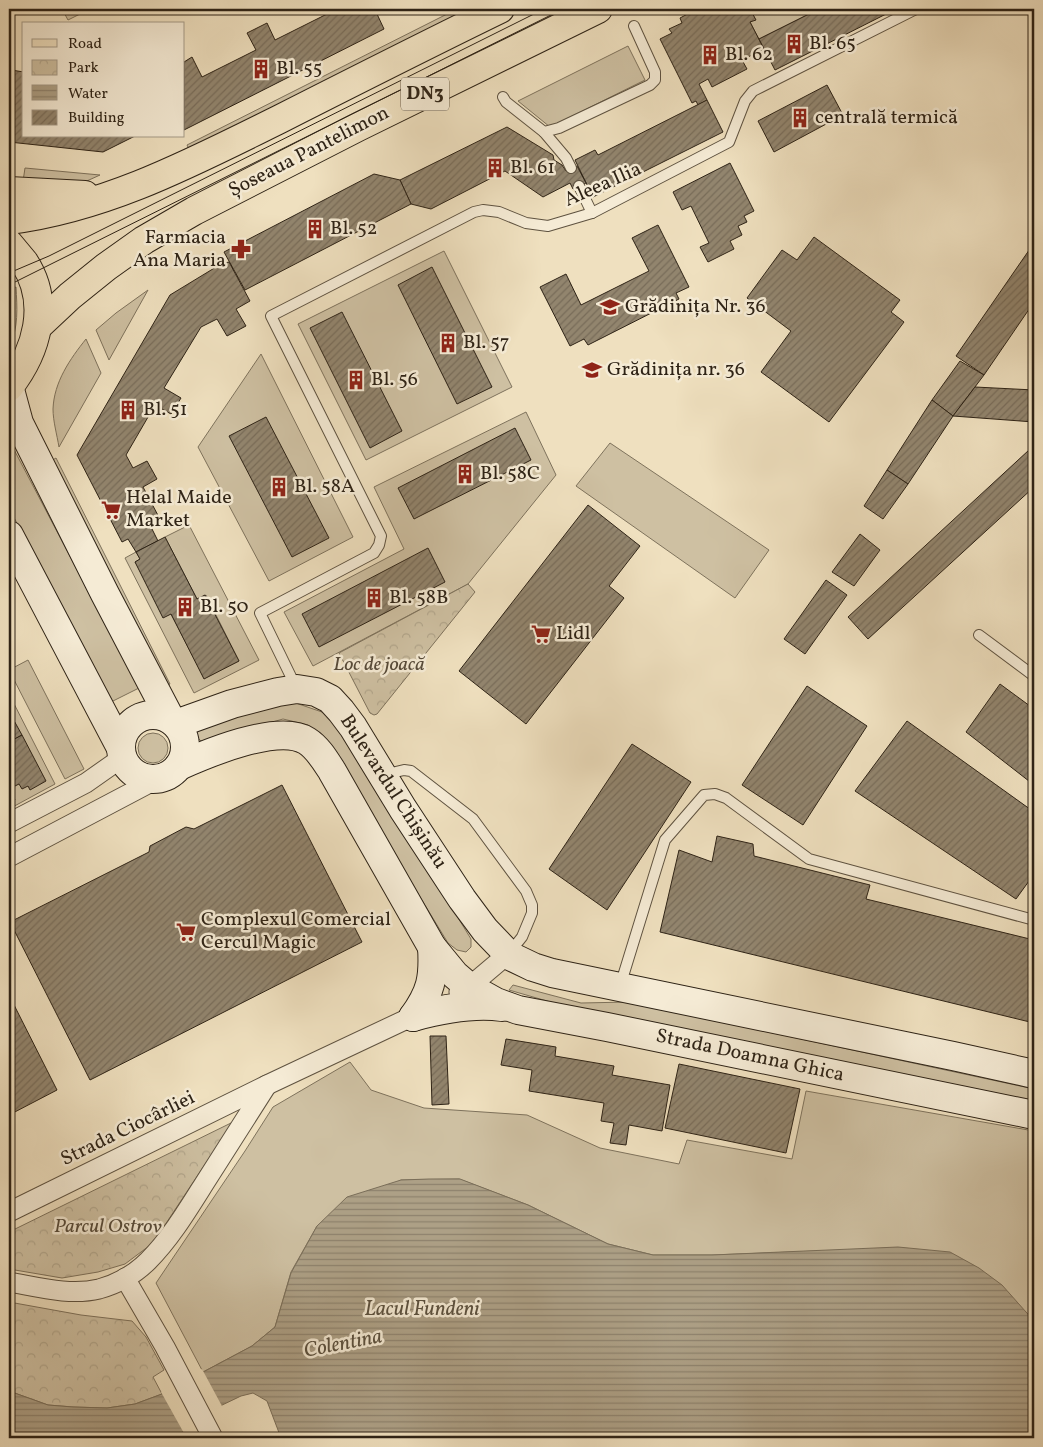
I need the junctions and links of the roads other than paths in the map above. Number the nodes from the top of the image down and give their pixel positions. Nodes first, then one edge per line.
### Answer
1 (500, 9) edge
2 (598, 9) edge
3 (916, 9) edge
4 (634, 26) dead end
5 (503, 97) dead end
6 (544, 132) junction
7 (571, 168) dead end
8 (579, 186) dead end
9 (9, 191) edge
10 (111, 196) junction
11 (592, 213) junction
12 (9, 220) edge
13 (9, 244) edge
14 (38, 326) junction
15 (9, 387) edge
16 (9, 535) edge
17 (979, 635) dead end
18 (1034, 676) edge
19 (297, 689) junction
20 (173, 722) junction
21 (122, 752) junction
22 (168, 772) junction
23 (382, 775) junction
24 (9, 823) edge
25 (9, 857) edge
26 (1034, 920) edge
27 (432, 947) junction
28 (508, 954) junction
29 (470, 987) junction
30 (620, 987) junction
31 (518, 1010) junction
32 (412, 1017) junction
33 (1031, 1072) edge
34 (267, 1085) junction
35 (1034, 1115) edge
36 (9, 1212) edge
37 (125, 1278) junction
38 (9, 1282) edge
39 (213, 1438) edge

1 - 10 main road, DN3
2 - 14 main road, Șoseaua Pantelimon / DN3
3 - 11 lane, Aleea Ilia
4 - 6 lane
5 - 6 lane
6 - 7 lane
8 - 11 lane
9 - 10 main road
10 - 12 main road, DN3
11 - 19 lane, Aleea Ilia
13 - 14 main road
14 - 15 main road
15 - 20 main road
16 - 21 main road
17 - 18 lane
19 - 20 main road, Bulevardul Chișinău
19 - 23 main road, Bulevardul Chișinău
20 - 21 main road, Bulevardul Chișinău
20 - 22 main road
21 - 22 main road
21 - 24 street
22 - 25 street
22 - 27 main road, Bulevardul Chișinău
23 - 28 main road, Bulevardul Chișinău
23 - 28 lane
26 - 30 lane
27 - 29 main road, Bulevardul Chișinău
27 - 32 main road
28 - 29 street, Strada Ciocârliei
28 - 30 main road, Strada Doamna Ghica
29 - 31 main road, Strada Doamna Ghica
29 - 32 street, Strada Ciocârliei
30 - 33 main road, Strada Doamna Ghica
31 - 32 main road
31 - 35 main road, Strada Doamna Ghica
32 - 34 street, Strada Ciocârliei
34 - 36 street, Strada Ciocârliei
34 - 37 street
37 - 38 street
37 - 39 street

